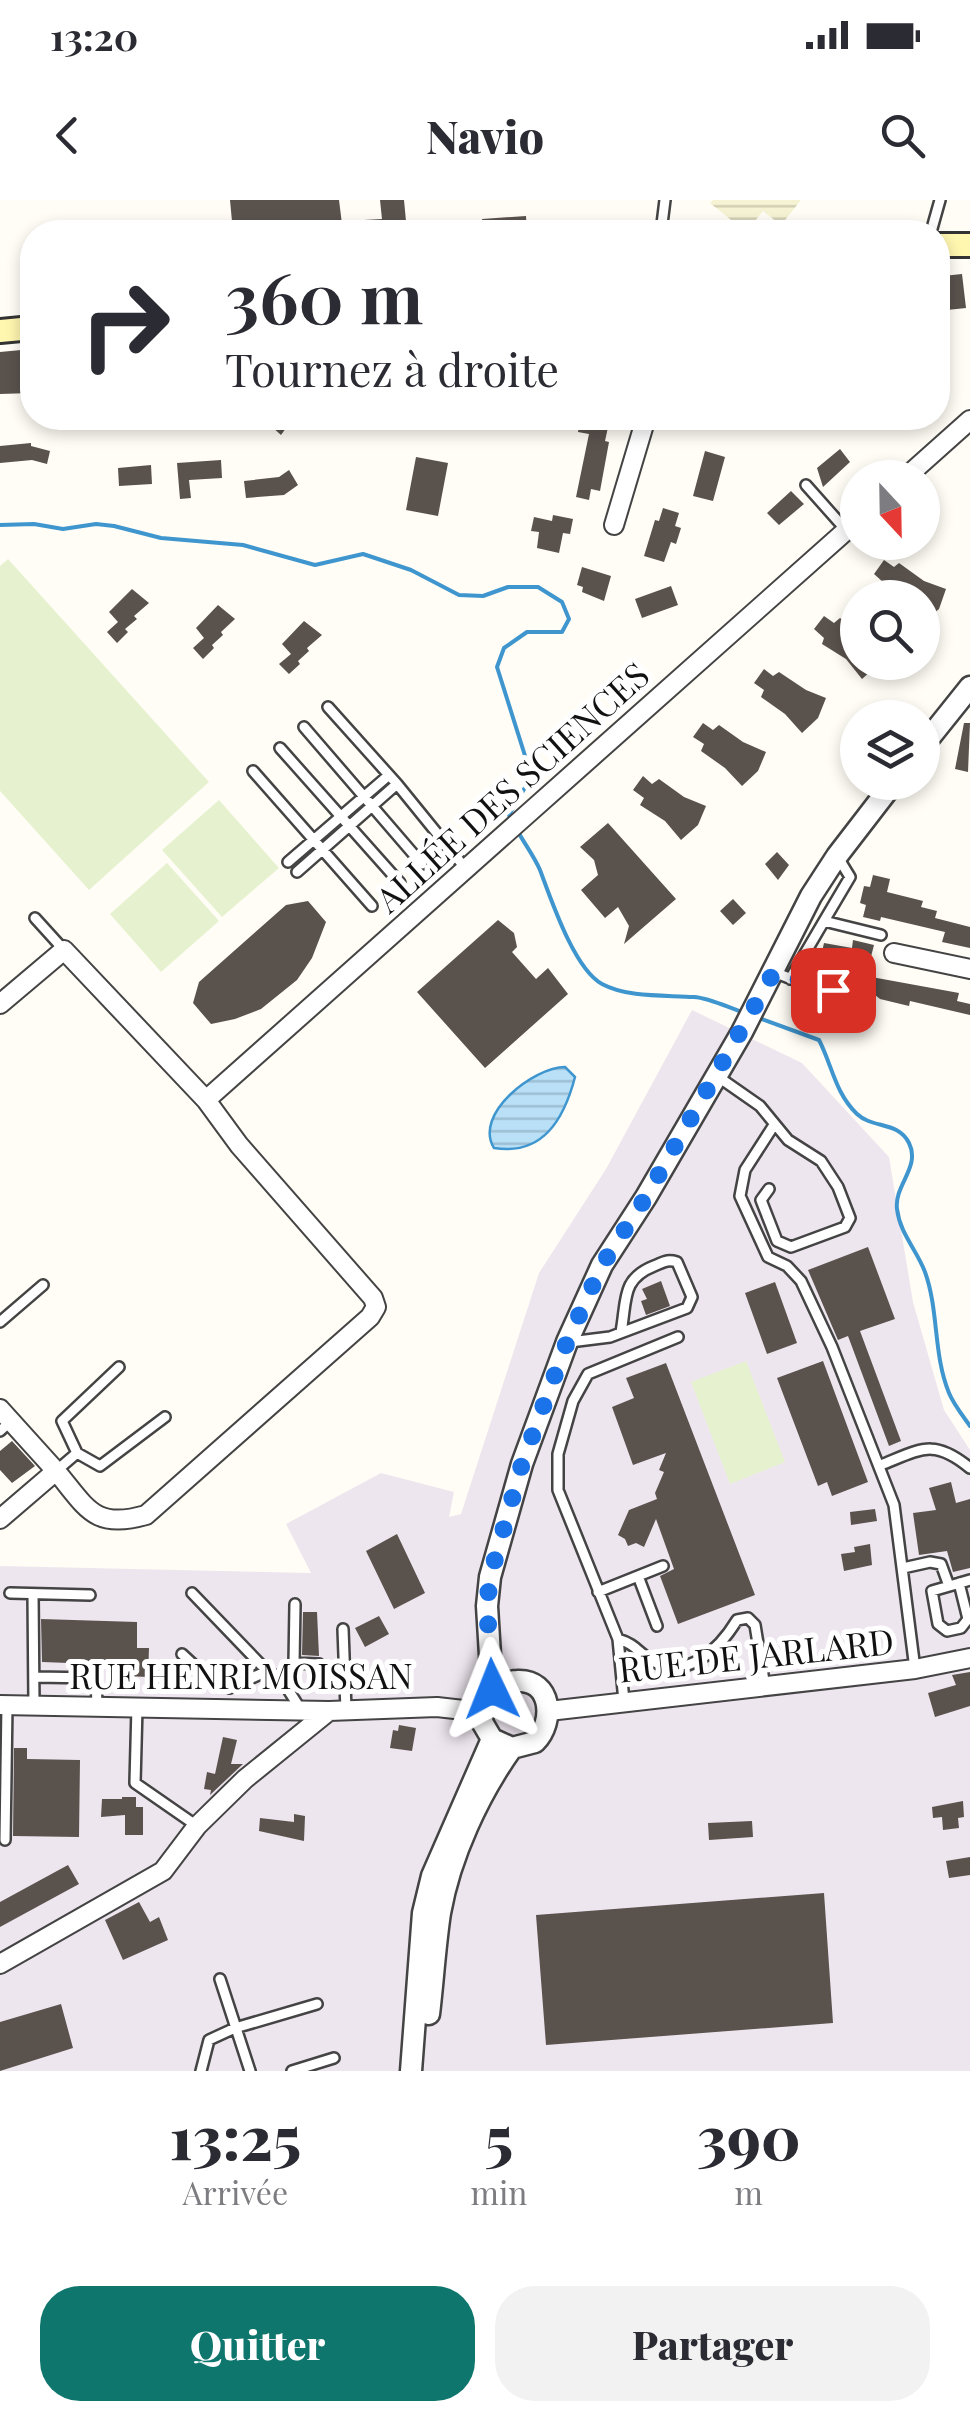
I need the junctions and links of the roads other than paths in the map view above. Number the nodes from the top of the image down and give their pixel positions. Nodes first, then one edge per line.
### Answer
1 (970, 420) edge
2 (642, 430) edge
3 (925, 460) edge
4 (806, 485) dead end
5 (840, 515) edge
6 (614, 525) dead end
7 (840, 536) edge
8 (970, 686) edge
9 (328, 708) dead end
10 (940, 724) edge
11 (304, 728) dead end
12 (280, 748) dead end
13 (254, 771) dead end
14 (389, 775) junction
15 (397, 784) junction
16 (364, 797) junction
17 (880, 800) edge
18 (372, 806) junction
19 (340, 816) junction
20 (350, 826) junction
21 (314, 840) junction
22 (323, 850) junction
23 (837, 856) junction
24 (288, 862) dead end
25 (422, 864) dead end
26 (466, 869) junction
27 (297, 872) dead end
28 (400, 883) dead end
29 (372, 906) dead end
30 (36, 918) dead end
31 (824, 921) junction
32 (881, 936) dead end
33 (64, 950) junction
34 (894, 953) dead end
35 (970, 969) edge
36 (782, 975) junction
37 (867, 998) dead end
38 (0, 1004) edge
39 (717, 1076) junction
40 (206, 1100) junction
41 (774, 1125) junction
42 (769, 1189) dead end
43 (43, 1285) dead end
44 (0, 1322) edge
45 (620, 1332) junction
46 (678, 1337) dead end
47 (567, 1342) junction
48 (119, 1368) dead end
49 (165, 1416) dead end
50 (4, 1420) edge
51 (77, 1454) junction
52 (880, 1465) junction
53 (970, 1468) edge
54 (56, 1471) junction
55 (0, 1518) edge
56 (664, 1566) dead end
57 (902, 1568) junction
58 (638, 1576) junction
59 (959, 1583) edge
60 (598, 1592) junction
61 (10, 1593) dead end
62 (192, 1593) dead end
63 (34, 1594) junction
64 (90, 1596) dead end
65 (295, 1604) dead end
66 (657, 1626) dead end
67 (343, 1628) dead end
68 (618, 1639) junction
69 (492, 1652) junction
70 (182, 1654) dead end
71 (970, 1658) edge
72 (294, 1663) junction
73 (320, 1664) dead end
74 (914, 1669) junction
75 (267, 1671) junction
76 (34, 1677) junction
77 (282, 1680) junction
78 (517, 1680) junction
79 (765, 1686) junction
80 (492, 1688) junction
81 (624, 1701) junction
82 (3, 1705) edge
83 (34, 1705) junction
84 (97, 1706) junction
85 (137, 1707) junction
86 (301, 1710) junction
87 (338, 1710) junction
88 (549, 1711) junction
89 (481, 1712) junction
90 (492, 1739) junction
91 (512, 1748) junction
92 (197, 1826) junction
93 (5, 1840) dead end
94 (0, 1964) edge
95 (220, 1979) dead end
96 (317, 2004) dead end
97 (235, 2028) junction
98 (334, 2058) dead end
99 (202, 2071) edge
100 (250, 2071) edge
101 (292, 2071) edge
102 (410, 2071) edge
103 (422, 2071) edge

1 - 3 street
2 - 6 street
4 - 5 lane
7 - 26 street, ALLÉE DES SCIENCES
8 - 10 street
9 - 14 lane
11 - 16 lane
12 - 19 lane
13 - 21 lane
14 - 15 lane
14 - 16 lane
15 - 18 lane
15 - 26 lane
16 - 18 lane
16 - 19 lane
17 - 23 street
18 - 20 lane
18 - 25 lane
19 - 20 lane
19 - 21 lane
20 - 22 lane
20 - 28 lane
21 - 22 lane
21 - 24 lane
22 - 27 lane
22 - 29 lane
23 - 31 lane
23 - 36 street
26 - 40 street, ALLÉE DES SCIENCES
30 - 33 lane
31 - 32 lane
31 - 36 lane
33 - 38 street
33 - 40 street
34 - 35 street
36 - 37 lane
36 - 39 street
39 - 41 lane
39 - 47 street
40 - 54 street
41 - 42 lane
41 - 52 lane
43 - 44 lane
45 - 45 lane
45 - 47 lane
46 - 60 lane
47 - 69 street
48 - 51 lane
49 - 51 lane
50 - 54 street
51 - 54 lane
52 - 53 lane
52 - 57 lane
54 - 55 street
56 - 58 lane
57 - 59 lane
57 - 74 lane
58 - 60 lane
58 - 66 lane
59 - 59 lane
60 - 68 lane
61 - 63 lane
62 - 75 lane
63 - 64 lane
63 - 76 lane
65 - 72 lane
67 - 87 lane
68 - 79 lane
68 - 81 lane
69 - 78 street
69 - 80 street
70 - 75 lane
71 - 74 street, RUE DE JARLARD
72 - 73 lane
72 - 77 lane
74 - 79 street, RUE DE JARLARD
75 - 77 lane
76 - 83 lane
76 - 84 lane
77 - 86 lane
78 - 80 street
78 - 88 street
79 - 81 street, RUE DE JARLARD
80 - 89 street
81 - 88 street, RUE DE JARLARD
82 - 83 street, RUE HENRI MOISSAN
82 - 93 lane
83 - 84 street, RUE HENRI MOISSAN
84 - 85 street, RUE HENRI MOISSAN
85 - 86 street, RUE HENRI MOISSAN
85 - 92 lane
86 - 87 street, RUE HENRI MOISSAN
87 - 89 street, RUE HENRI MOISSAN
87 - 92 street
88 - 91 street
89 - 90 street
90 - 91 street
90 - 102 street
91 - 103 street
92 - 94 street
95 - 97 lane
96 - 97 lane
97 - 99 lane
97 - 100 lane
98 - 101 lane

